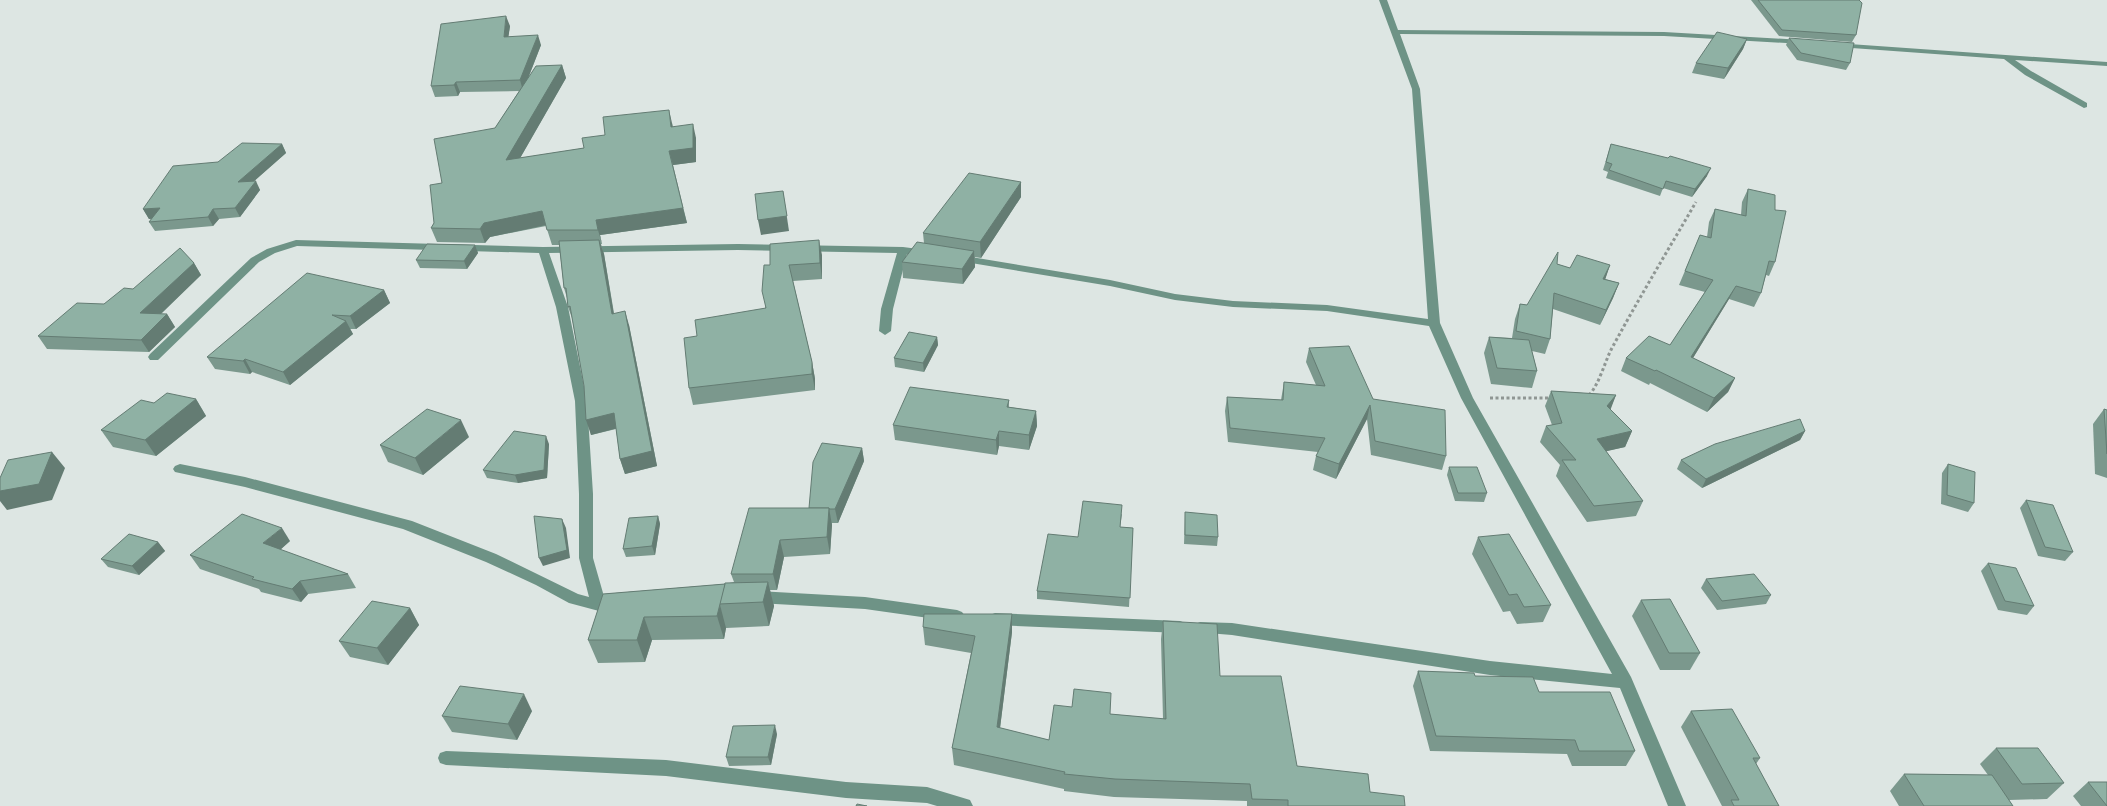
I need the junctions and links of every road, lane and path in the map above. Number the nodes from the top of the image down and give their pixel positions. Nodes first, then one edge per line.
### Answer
1 (1383, 0) edge
2 (1394, 32) junction
3 (1810, 43) edge
4 (1829, 44) edge
5 (2007, 58) junction
6 (2107, 64) edge
7 (2084, 105) dead end
8 (1696, 202) dead end
9 (543, 250) junction
10 (903, 250) junction
11 (1434, 323) junction
12 (885, 331) dead end
13 (154, 357) dead end
14 (1467, 398) junction
15 (1555, 398) edge
16 (1585, 398) edge
17 (180, 470) dead end
18 (742, 598) edge
19 (599, 605) junction
20 (628, 608) edge
21 (1625, 682) junction
22 (446, 758) dead end
23 (964, 806) edge
24 (1677, 806) edge

1 - 2 street
2 - 3 street
2 - 11 street
4 - 5 street
5 - 6 street
5 - 7 street
8 - 16 path
9 - 10 street
9 - 13 street
9 - 19 street
10 - 11 street
10 - 12 street
11 - 14 street
14 - 15 path
14 - 21 street
17 - 19 street
18 - 21 street
19 - 20 street
21 - 24 street
22 - 23 street

